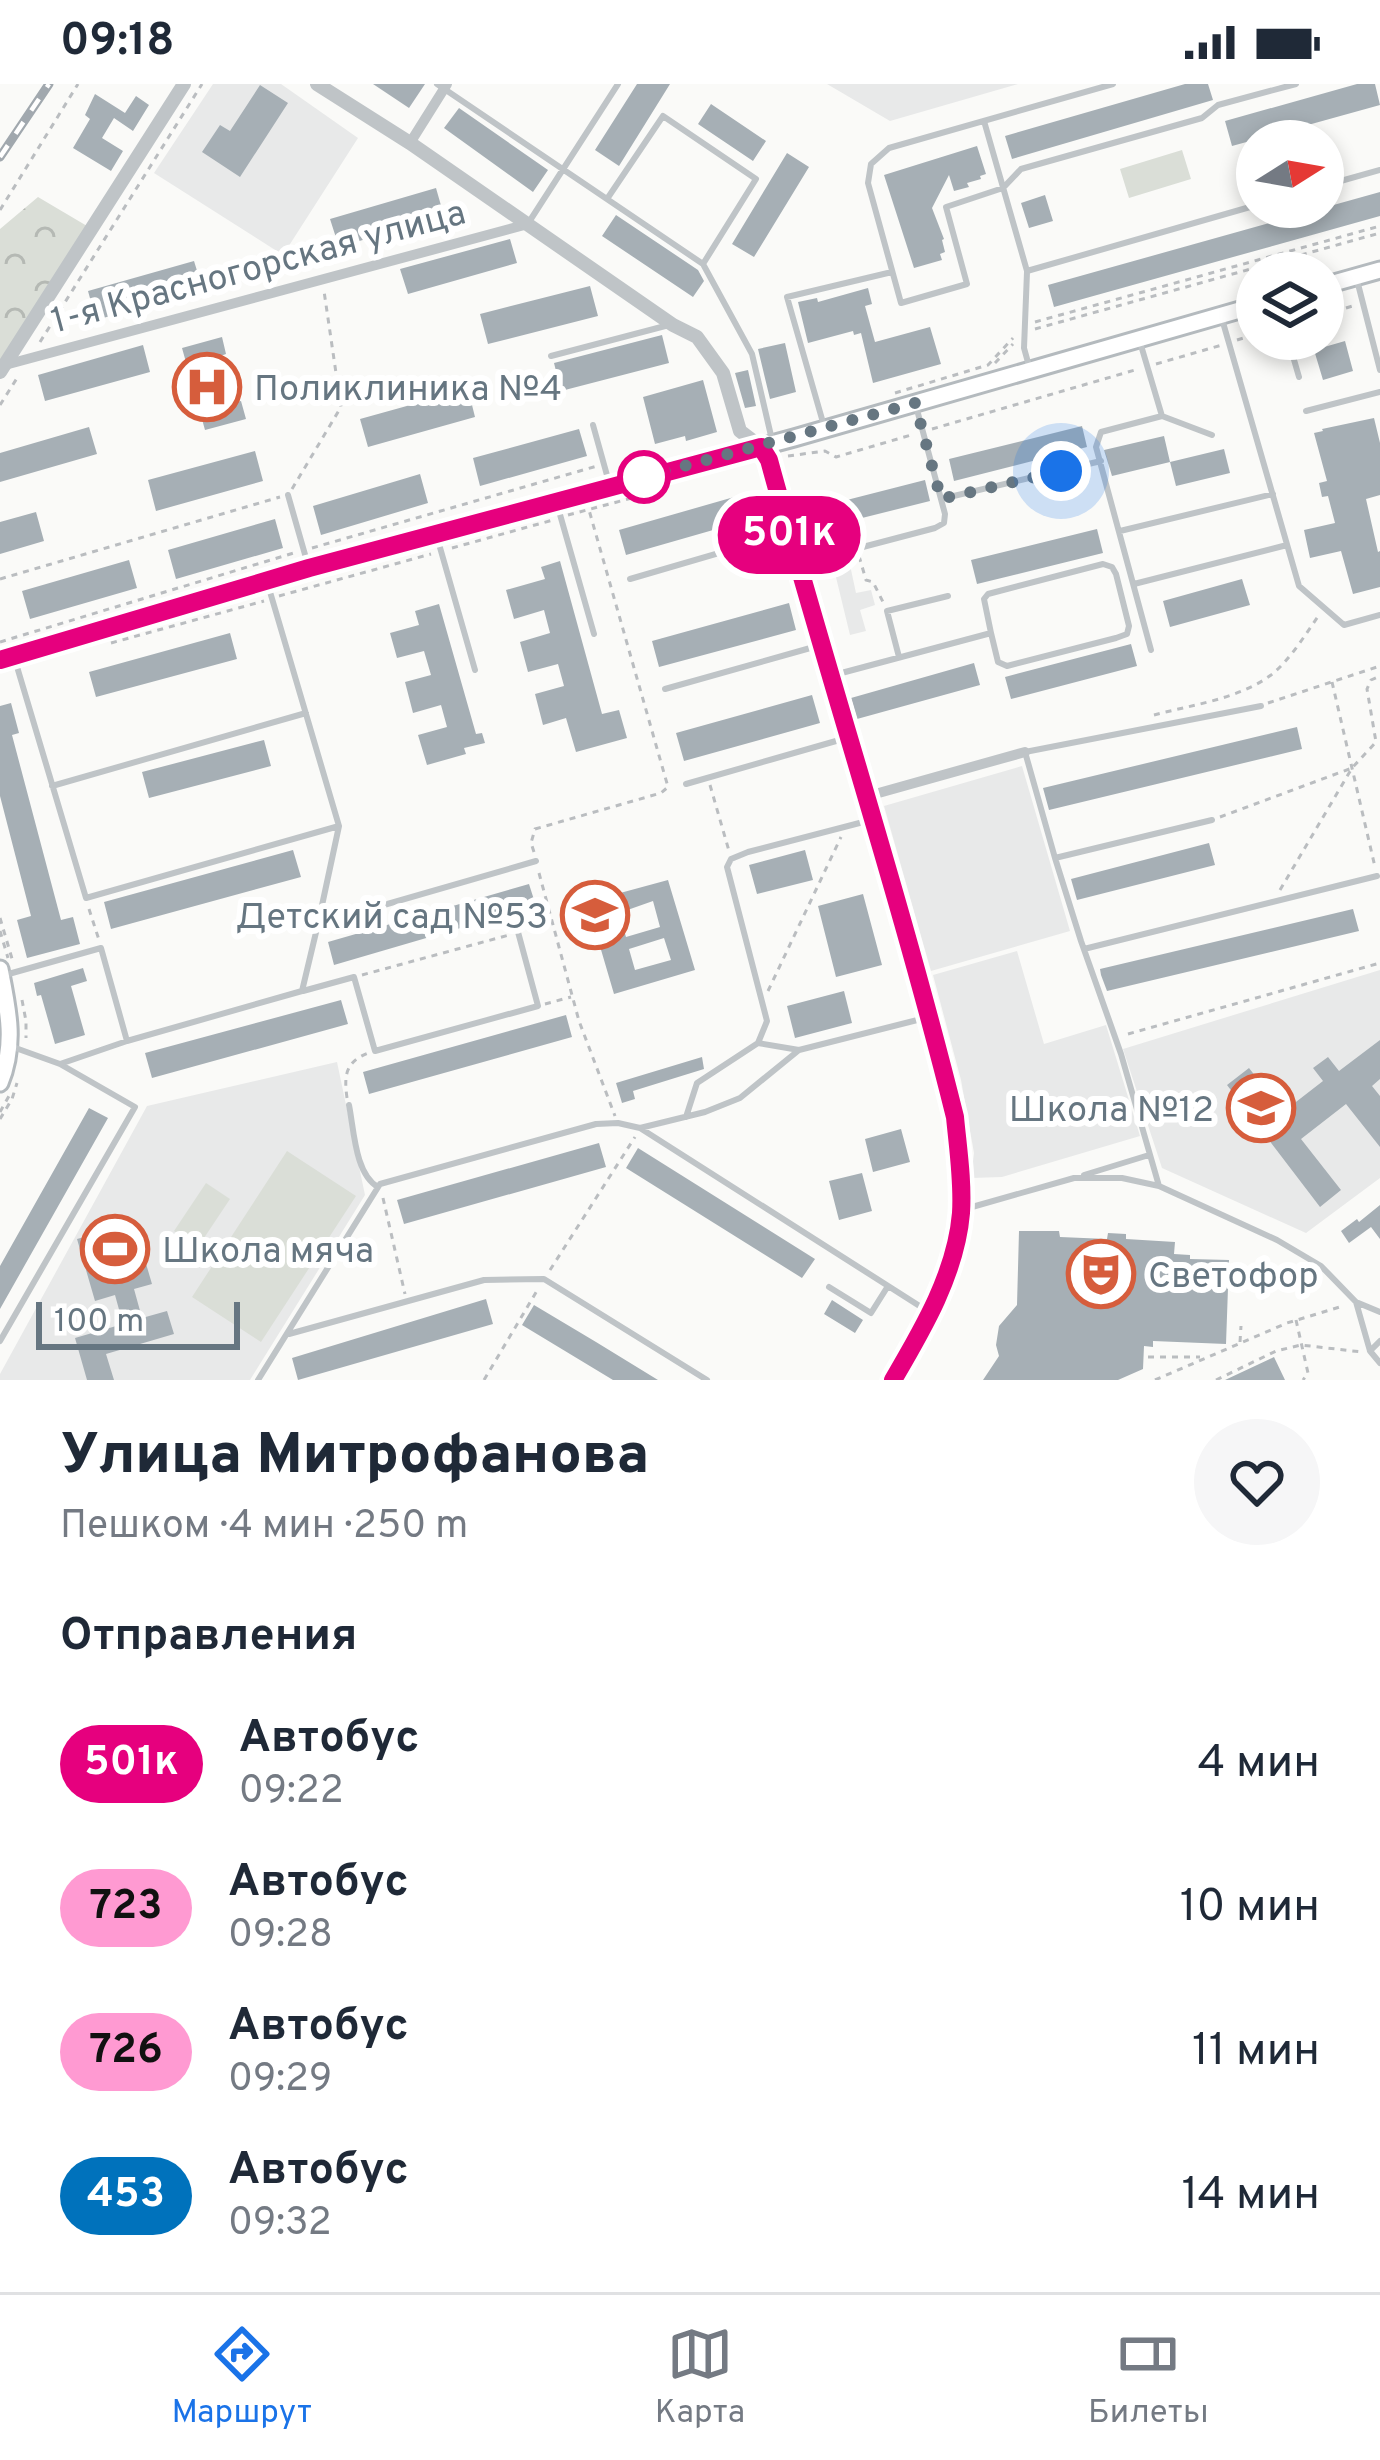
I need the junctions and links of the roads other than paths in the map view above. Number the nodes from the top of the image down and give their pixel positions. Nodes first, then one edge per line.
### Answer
1 (184, 84) edge
2 (317, 84) edge
3 (618, 84) edge
4 (1113, 84) edge
5 (1296, 84) edge
6 (443, 86) edge
7 (984, 121) junction
8 (410, 143) junction
9 (563, 169) junction
10 (1380, 170) edge
11 (1344, 180) edge
12 (1003, 188) junction
13 (607, 199) junction
14 (1236, 211) edge
15 (527, 224) junction
16 (703, 263) junction
17 (1380, 270) edge
18 (892, 272) junction
19 (1027, 272) junction
20 (1356, 277) junction
21 (1344, 280) edge
22 (1236, 311) edge
23 (1221, 315) junction
24 (673, 325) junction
25 (1380, 329) edge
26 (1370, 332) junction
27 (1139, 338) junction
28 (551, 356) dead end
29 (1294, 360) edge
30 (1379, 365) edge
31 (2, 368) edge
32 (1030, 369) junction
33 (1299, 377) dead end
34 (1380, 392) edge
35 (915, 403) junction
36 (1306, 411) dead end
37 (1162, 416) junction
38 (592, 425) dead end
39 (825, 429) junction
40 (1212, 435) dead end
41 (767, 445) junction
42 (1101, 461) junction
43 (610, 486) junction
44 (1273, 494) junction
45 (288, 495) road end
46 (941, 499) junction
47 (559, 509) junction
48 (1120, 531) junction
49 (788, 532) junction
50 (436, 533) junction
51 (1287, 545) junction
52 (798, 564) junction
53 (309, 568) junction
54 (630, 579) dead end
55 (1134, 584) junction
56 (270, 590) junction
57 (948, 596) dead end
58 (1380, 615) edge
59 (991, 633) junction
60 (594, 634) dead end
61 (821, 645) junction
62 (1151, 650) dead end
63 (7, 658) edge
64 (899, 658) junction
65 (475, 670) dead end
66 (831, 676) junction
67 (665, 689) road end
68 (1261, 706) road end
69 (306, 713) junction
70 (850, 736) junction
71 (1025, 752) junction
72 (686, 784) dead end
73 (52, 786) junction
74 (868, 796) junction
75 (874, 819) junction
76 (1213, 820) road end
77 (339, 826) junction
78 (1055, 858) junction
79 (536, 861) road end
80 (1377, 876) edge
81 (318, 925) junction
82 (518, 932) road end
83 (1084, 949) junction
84 (1, 973) edge
85 (302, 991) junction
86 (930, 1017) junction
87 (127, 1041) junction
88 (758, 1043) junction
89 (799, 1050) junction
90 (6, 1051) edge
91 (60, 1064) junction
92 (0, 1083) edge
93 (349, 1106) road end
94 (686, 1117) junction
95 (640, 1128) junction
96 (1149, 1154) junction
97 (1074, 1178) junction
98 (379, 1186) junction
99 (1159, 1186) junction
100 (961, 1210) junction
101 (888, 1286) junction
102 (829, 1287) dead end
103 (1356, 1301) junction
104 (1380, 1312) edge
105 (930, 1313) junction
106 (286, 1335) junction
107 (0, 1341) edge
108 (1380, 1341) edge
109 (1370, 1351) junction
110 (1380, 1363) edge
111 (899, 1376) edge
112 (258, 1380) edge
113 (706, 1380) edge

1 - 31 street
2 - 8 street
3 - 9 lane
4 - 7 lane
5 - 12 lane
6 - 8 street
6 - 9 lane
7 - 12 lane
7 - 18 lane
8 - 15 street
9 - 13 lane
9 - 15 lane
10 - 11 lane
12 - 18 lane
12 - 19 lane
13 - 16 lane
13 - 16 lane
14 - 19 lane
15 - 24 street
15 - 31 street, 1-я Красногорская улица
16 - 41 lane
17 - 20 main road
18 - 39 lane
19 - 32 lane
20 - 21 main road
20 - 26 lane
22 - 23 main road
23 - 27 main road
23 - 44 lane
24 - 28 lane
24 - 41 street
25 - 26 lane
26 - 30 lane
27 - 32 main road
27 - 37 lane
29 - 33 lane
32 - 35 main road
34 - 36 lane
35 - 39 main road
35 - 46 lane
37 - 40 lane
37 - 42 lane
38 - 43 lane
39 - 41 main road
41 - 43 main road
41 - 49 street
42 - 46 lane
42 - 48 lane
43 - 47 main road
44 - 48 lane
44 - 51 lane
45 - 53 lane
46 - 52 lane
47 - 50 main road
47 - 60 lane
48 - 55 lane
49 - 52 street
49 - 54 lane
50 - 53 main road
50 - 65 lane
51 - 55 lane
51 - 58 lane
52 - 61 street
53 - 56 main road
55 - 62 lane
56 - 63 main road
56 - 69 lane
57 - 64 lane
59 - 59 lane
59 - 64 lane
61 - 66 street
61 - 67 lane
63 - 73 lane
64 - 66 lane
66 - 70 street
68 - 71 lane
69 - 73 lane
69 - 77 lane
70 - 72 lane
70 - 74 street
71 - 74 street
71 - 78 lane
73 - 77 lane
74 - 75 street
75 - 86 street
75 - 88 lane
76 - 78 lane
77 - 81 lane
78 - 83 lane
79 - 81 lane
80 - 83 lane
81 - 85 lane
82 - 85 lane
83 - 96 lane
84 - 87 lane
84 - 90 main road
85 - 87 lane
86 - 89 lane
86 - 100 street
87 - 91 lane
88 - 89 lane
88 - 94 lane
89 - 94 lane
90 - 91 lane
90 - 92 main road
91 - 107 lane
93 - 98 lane
94 - 95 lane
95 - 98 lane
95 - 101 lane
96 - 97 lane
96 - 99 lane
97 - 99 lane
97 - 100 lane
98 - 106 lane
99 - 103 lane
100 - 105 street
101 - 102 lane
101 - 105 lane
103 - 104 lane
103 - 109 lane
105 - 111 street
106 - 112 lane
106 - 113 lane
108 - 109 lane
109 - 110 lane

